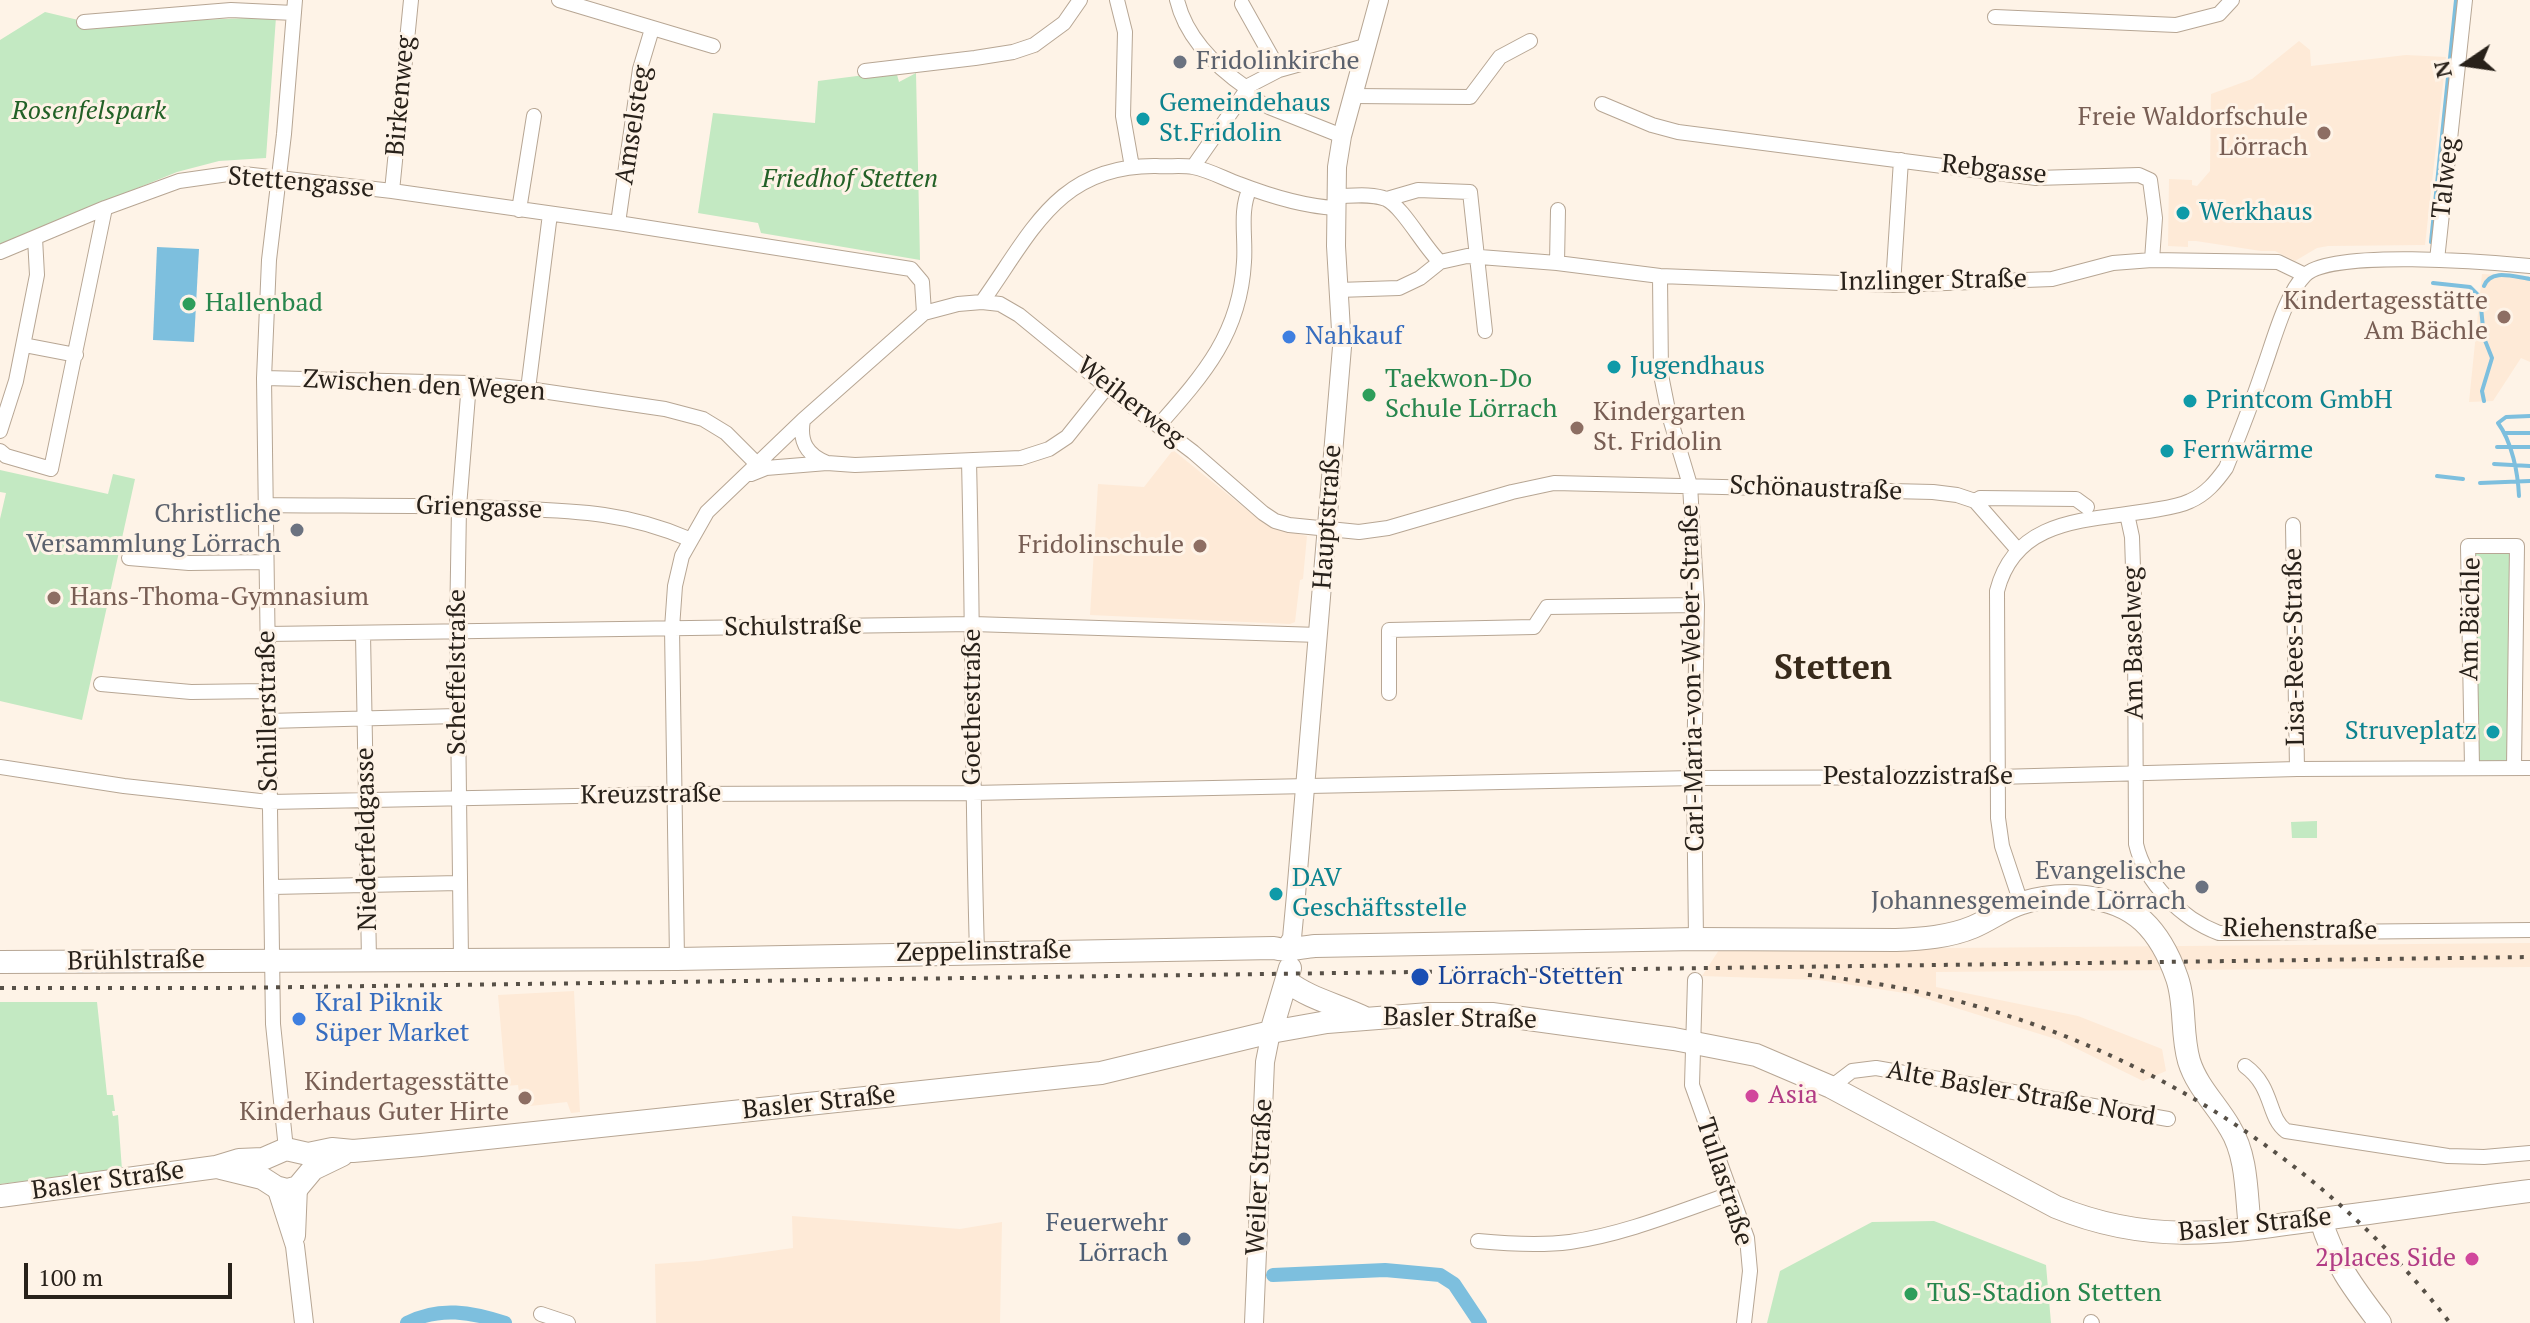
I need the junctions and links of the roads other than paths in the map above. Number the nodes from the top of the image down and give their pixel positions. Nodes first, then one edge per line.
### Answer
1 (411, 0) edge
2 (559, 0) edge
3 (1080, 0) edge
4 (1117, 0) edge
5 (1177, 0) edge
6 (1379, 0) edge
7 (2232, 0) edge
8 (2465, 0) edge
9 (1242, 4) dead end
10 (294, 6) edge
11 (1995, 17) dead end
12 (84, 22) dead end
13 (652, 29) junction
14 (1530, 41) dead end
15 (713, 46) dead end
16 (1365, 46) junction
17 (1279, 70) junction
18 (865, 71) dead end
19 (1246, 92) junction
20 (1353, 96) junction
21 (1602, 104) dead end
22 (534, 116) dead end
23 (1342, 136) junction
24 (1901, 160) junction
25 (1132, 167) junction
26 (1193, 167) junction
27 (279, 178) junction
28 (1250, 188) junction
29 (392, 191) junction
30 (1387, 199) junction
31 (1335, 202) junction
32 (105, 208) junction
33 (519, 210) junction
34 (1558, 210) dead end
35 (550, 214) junction
36 (618, 223) junction
37 (35, 238) junction
38 (0, 252) edge
39 (1478, 257) junction
40 (2152, 260) junction
41 (2437, 260) junction
42 (1440, 262) junction
43 (1557, 263) junction
44 (2530, 266) edge
45 (2305, 275) junction
46 (1660, 276) junction
47 (1893, 285) junction
48 (1338, 290) junction
49 (982, 302) junction
50 (924, 313) junction
51 (1485, 331) dead end
52 (24, 345) junction
53 (76, 355) junction
54 (264, 378) junction
55 (469, 383) junction
56 (1107, 387) junction
57 (528, 389) junction
58 (803, 420) junction
59 (1159, 425) junction
60 (0, 431) edge
61 (0, 451) edge
62 (969, 461) junction
63 (827, 463) junction
64 (757, 464) junction
65 (744, 477) junction
66 (1690, 485) junction
67 (1975, 501) junction
68 (265, 505) junction
69 (459, 507) junction
70 (2087, 507) dead end
71 (2127, 514) junction
72 (2293, 525) dead end
73 (1327, 529) junction
74 (689, 539) junction
75 (2017, 549) junction
76 (129, 558) dead end
77 (266, 562) junction
78 (1697, 605) junction
79 (973, 624) junction
80 (672, 628) junction
81 (457, 631) junction
82 (267, 634) junction
83 (363, 634) junction
84 (1319, 635) junction
85 (101, 684) dead end
86 (267, 691) junction
87 (1389, 693) dead end
88 (457, 716) junction
89 (365, 719) junction
90 (268, 721) junction
91 (0, 767) edge
92 (2472, 767) junction
93 (2514, 767) junction
94 (2530, 768) edge
95 (2297, 769) junction
96 (2136, 772) junction
97 (1997, 777) junction
98 (1694, 778) junction
99 (1305, 785) junction
100 (972, 793) junction
101 (677, 794) junction
102 (460, 799) junction
103 (366, 800) junction
104 (269, 802) junction
105 (459, 883) junction
106 (367, 884) junction
107 (272, 887) junction
108 (2021, 903) junction
109 (2530, 930) edge
110 (1696, 939) junction
111 (1284, 951) junction
112 (977, 952) junction
113 (271, 959) junction
114 (677, 959) junction
115 (369, 960) junction
116 (461, 960) junction
117 (0, 962) edge
118 (1695, 980) dead end
119 (1288, 982) junction
120 (1366, 1019) junction
121 (1271, 1032) junction
122 (1694, 1042) junction
123 (2245, 1066) dead end
124 (1831, 1087) junction
125 (2168, 1119) dead end
126 (353, 1151) junction
127 (285, 1152) junction
128 (2530, 1153) edge
129 (216, 1167) junction
130 (288, 1184) junction
131 (2530, 1191) edge
132 (1730, 1194) junction
133 (0, 1196) edge
134 (2321, 1220) junction
135 (2250, 1228) junction
136 (1478, 1241) dead end
137 (541, 1314) dead end
138 (2372, 1322) edge
139 (304, 1323) edge
140 (568, 1323) edge
141 (1254, 1323) edge
142 (1744, 1323) edge

1 - 29 street, Birkenweg
2 - 13 street
3 - 18 street
4 - 25 street
5 - 19 street
6 - 16 street, Hauptstraße
7 - 11 street
8 - 41 street, Talweg
9 - 17 street
10 - 12 street
10 - 27 street, Schillerstraße
13 - 15 street
13 - 36 street, Amselsteg
14 - 20 street
16 - 17 street
16 - 20 street, Hauptstraße
17 - 19 street
19 - 23 street
19 - 26 street
20 - 23 street, Hauptstraße
21 - 24 street, Rebgasse
22 - 33 street
23 - 31 street, Hauptstraße
24 - 40 street, Rebgasse
24 - 47 street
25 - 26 street
25 - 49 street
26 - 28 street
27 - 29 street, Stettengasse
27 - 32 street, Stettengasse
27 - 54 street, Schillerstraße
28 - 31 street
28 - 59 street
29 - 33 street, Stettengasse
30 - 31 street
30 - 39 street
30 - 42 street
31 - 48 street, Hauptstraße
32 - 37 street, Stettengasse
32 - 53 street
33 - 35 street, Stettengasse
34 - 43 street
35 - 36 street, Stettengasse
35 - 57 street
36 - 50 street, Stettengasse
37 - 38 street, Stettengasse
37 - 52 street
39 - 42 street, Inzlinger Straße
39 - 43 street, Inzlinger Straße
39 - 51 street
40 - 45 street, Inzlinger Straße
40 - 47 street, Inzlinger Straße
41 - 44 street
41 - 45 street
42 - 48 street, Inzlinger Straße
43 - 46 street, Inzlinger Straße
45 - 71 street
46 - 47 street, Inzlinger Straße
46 - 66 street, Carl-Maria-von-Weber-Straße
48 - 73 street, Hauptstraße
49 - 50 street, Weiherweg
49 - 56 street, Weiherweg
50 - 58 street
52 - 53 street
52 - 60 street
53 - 61 street
54 - 55 street, Zwischen den Wegen
54 - 68 street, Schillerstraße
55 - 57 street, Zwischen den Wegen
55 - 69 street, Scheffelstraße
56 - 59 street, Weiherweg
56 - 62 street
57 - 64 street, Zwischen den Wegen
58 - 63 street
58 - 64 street
59 - 73 street, Weiherweg
62 - 63 street
62 - 79 street, Goethestraße
63 - 65 street
64 - 65 street
65 - 74 street
66 - 67 street, Schönaustraße
66 - 73 street, Schönaustraße
66 - 78 street, Carl-Maria-von-Weber-Straße
67 - 70 street, Schönaustraße
67 - 75 street
68 - 69 street, Griengasse
68 - 77 street, Schillerstraße
69 - 74 street, Griengasse
69 - 81 street, Scheffelstraße
71 - 75 street
71 - 96 street, Am Baselweg
72 - 95 street, Lisa-Rees-Straße
73 - 84 street, Hauptstraße
74 - 80 street
75 - 97 street
76 - 77 street
77 - 82 street, Schillerstraße
78 - 87 street
78 - 98 street, Carl-Maria-von-Weber-Straße
79 - 80 street, Schulstraße
79 - 84 street, Schulstraße
79 - 100 street, Goethestraße
80 - 81 street, Schulstraße
80 - 101 street
81 - 83 street, Schulstraße
81 - 88 street, Scheffelstraße
82 - 83 street, Schulstraße
82 - 86 street, Schillerstraße
83 - 89 street, Niederfeldgasse
84 - 99 street, Hauptstraße
85 - 86 street
86 - 90 street, Schillerstraße
88 - 89 street, Niederfeldgasse
88 - 102 street, Scheffelstraße
89 - 90 street, Niederfeldgasse
89 - 103 street, Niederfeldgasse
90 - 104 street, Schillerstraße
91 - 104 street, Kreuzstraße
92 - 93 street, Pestalozzistraße
92 - 93 street, Am Bächle
92 - 95 street, Pestalozzistraße
93 - 94 street, Pestalozzistraße
95 - 96 street, Pestalozzistraße
96 - 97 street, Pestalozzistraße
96 - 109 street, Riehenstraße
97 - 98 street, Pestalozzistraße
97 - 108 street
98 - 99 street, Pestalozzistraße
98 - 110 street, Carl-Maria-von-Weber-Straße
99 - 100 street, Kreuzstraße
99 - 111 street, Hauptstraße
100 - 101 street, Kreuzstraße
100 - 112 street, Goethestraße
101 - 102 street, Kreuzstraße
101 - 114 street
102 - 103 street, Kreuzstraße
102 - 105 street, Scheffelstraße
103 - 104 street, Kreuzstraße
103 - 106 street, Niederfeldgasse
104 - 107 street, Schillerstraße
105 - 106 street
105 - 116 street, Scheffelstraße
106 - 107 street
106 - 115 street, Niederfeldgasse
107 - 113 street, Schillerstraße
108 - 110 main road, Zeppelinstraße
108 - 135 main road, Zeppelinstraße
110 - 111 main road, Zeppelinstraße
111 - 112 main road, Zeppelinstraße
111 - 119 main road, Hauptstraße
112 - 114 main road, Zeppelinstraße
113 - 115 main road, Zeppelinstraße
113 - 117 main road, Brühlstraße
113 - 127 street, Schillerstraße
114 - 116 main road, Zeppelinstraße
115 - 116 main road, Zeppelinstraße
118 - 122 street
119 - 120 main road
119 - 121 main road, Hauptstraße
120 - 121 main road, Basler Straße
120 - 122 main road, Basler Straße
121 - 126 main road, Basler Straße
121 - 141 street, Weiler Straße
122 - 124 main road, Basler Straße
122 - 132 street, Tullastraße
123 - 128 street
124 - 125 street, Alte Basler Straße Nord
124 - 135 main road, Basler Straße
126 - 127 main road, Basler Straße
126 - 130 main road, Basler Straße
127 - 129 main road, Basler Straße
127 - 130 main road
127 - 130 main road
129 - 130 main road, Basler Straße
129 - 133 main road, Basler Straße
130 - 139 street
131 - 134 main road, Basler Straße
132 - 136 street
132 - 142 street, Tullastraße
134 - 135 main road, Basler Straße
134 - 138 main road
137 - 140 street

